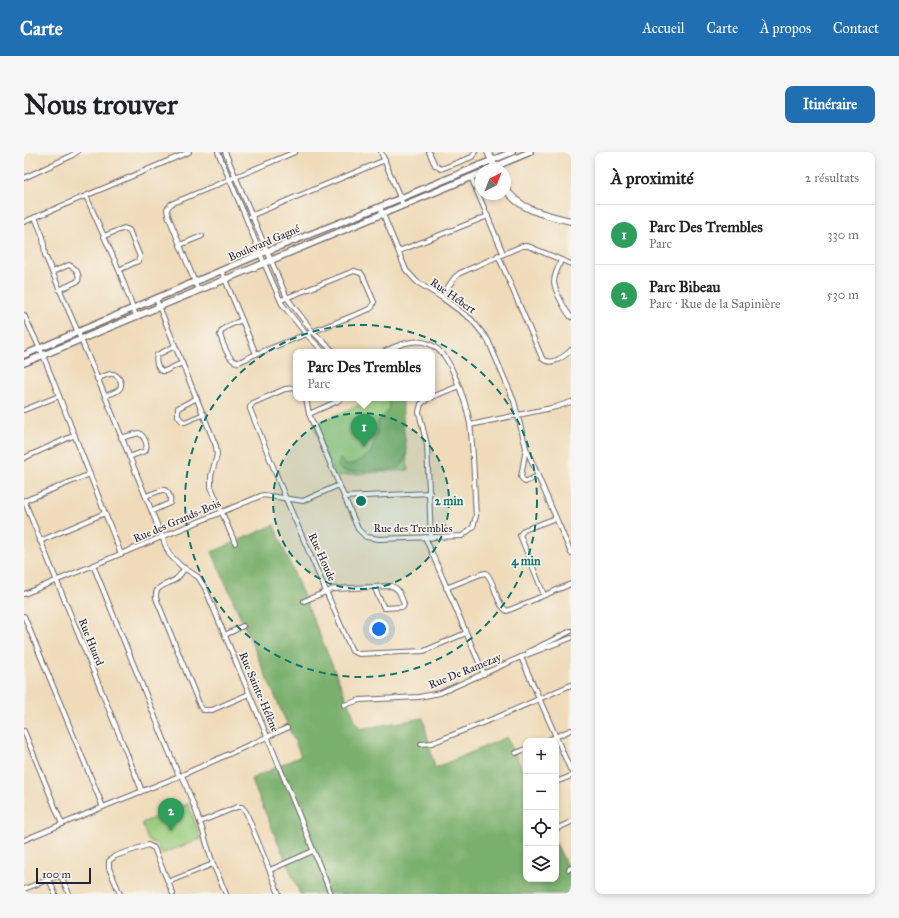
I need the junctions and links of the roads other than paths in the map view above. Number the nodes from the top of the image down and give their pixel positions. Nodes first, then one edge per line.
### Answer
1 (77, 152) edge
2 (189, 152) edge
3 (218, 152) edge
4 (225, 152) edge
5 (296, 152) edge
6 (381, 152) edge
7 (430, 152) edge
8 (488, 152) edge
9 (512, 152) edge
10 (530, 152) edge
11 (475, 153) edge
12 (70, 154) edge
13 (384, 160) junction
14 (493, 164) edge
15 (497, 164) edge
16 (499, 164) edge
17 (475, 173) edge
18 (475, 175) edge
19 (235, 177) junction
20 (471, 177) junction
21 (24, 178) edge
22 (230, 179) junction
23 (511, 195) edge
24 (86, 196) junction
25 (401, 198) junction
26 (404, 205) junction
27 (380, 207) junction
28 (383, 213) junction
29 (252, 215) junction
30 (488, 216) junction
31 (35, 217) junction
32 (246, 218) junction
33 (571, 221) edge
34 (24, 222) edge
35 (104, 236) junction
36 (202, 236) dead end
37 (180, 245) junction
38 (398, 251) junction
39 (266, 252) junction
40 (503, 253) junction
41 (260, 254) junction
42 (498, 255) junction
43 (270, 260) junction
44 (561, 260) junction
45 (264, 263) junction
46 (571, 264) edge
47 (119, 270) junction
48 (52, 272) junction
49 (222, 272) junction
50 (224, 279) junction
51 (196, 283) junction
52 (59, 290) junction
53 (198, 290) junction
54 (441, 297) junction
55 (287, 298) junction
56 (156, 299) junction
57 (280, 300) junction
58 (159, 306) junction
59 (134, 309) junction
60 (24, 316) edge
61 (136, 316) junction
62 (571, 317) edge
63 (242, 320) junction
64 (78, 332) junction
65 (314, 332) junction
66 (306, 334) junction
67 (80, 339) junction
68 (175, 346) junction
69 (394, 347) joint
70 (40, 348) junction
71 (321, 349) edge
72 (331, 349) edge
73 (390, 349) edge
74 (571, 350) edge
75 (256, 354) junction
76 (24, 355) edge
77 (43, 355) junction
78 (24, 363) edge
79 (182, 363) junction
80 (97, 379) junction
81 (459, 386) junction
82 (293, 388) edge
83 (59, 396) junction
84 (105, 396) junction
85 (435, 396) edge
86 (197, 398) junction
87 (306, 401) edge
88 (338, 401) edge
89 (425, 401) edge
90 (571, 402) edge
91 (24, 410) edge
92 (204, 414) junction
93 (308, 414) junction
94 (517, 414) junction
95 (470, 424) junction
96 (75, 436) junction
97 (121, 438) junction
98 (526, 448) junction
99 (129, 457) junction
100 (24, 458) edge
101 (90, 474) junction
102 (538, 476) junction
103 (339, 485) junction
104 (430, 494) junction
105 (146, 496) junction
106 (286, 498) junction
107 (344, 498) junction
108 (24, 501) edge
109 (152, 511) junction
110 (222, 512) junction
111 (105, 513) junction
112 (556, 518) junction
113 (162, 537) junction
114 (425, 537) junction
115 (431, 538) junction
116 (40, 541) junction
117 (235, 544) dead end
118 (571, 553) edge
119 (121, 554) junction
120 (93, 565) junction
121 (184, 568) junction
122 (57, 580) junction
123 (571, 584) edge
124 (374, 587) junction
125 (446, 588) junction
126 (327, 591) junction
127 (24, 594) edge
128 (544, 595) junction
129 (304, 601) dead end
130 (24, 616) edge
131 (243, 626) dead end
132 (571, 631) edge
133 (466, 633) junction
134 (225, 634) junction
135 (571, 638) edge
136 (521, 657) junction
137 (484, 674) junction
138 (571, 685) edge
139 (249, 694) junction
140 (539, 699) junction
141 (344, 704) dead end
142 (287, 728) dead end
143 (571, 730) edge
144 (24, 731) edge
145 (267, 736) junction
146 (556, 737) junction
147 (421, 744) dead end
148 (523, 750) edge
149 (516, 753) dead end
150 (571, 771) edge
151 (180, 776) junction
152 (571, 776) edge
153 (559, 781) edge
154 (142, 791) junction
155 (102, 807) junction
156 (200, 822) junction
157 (571, 822) edge
158 (62, 824) junction
159 (559, 828) edge
160 (24, 840) edge
161 (313, 851) junction
162 (213, 864) junction
163 (270, 870) junction
164 (48, 880) junction
165 (168, 882) junction
166 (24, 889) edge
167 (55, 894) edge
168 (69, 894) edge
169 (120, 894) edge
170 (173, 894) edge
171 (226, 894) edge
172 (279, 894) edge
173 (331, 894) edge

1 - 12 street
2 - 24 street
3 - 22 street
4 - 19 street
5 - 19 street
6 - 13 street
7 - 11 street
8 - 14 highway
9 - 15 main road, Boulevard Gagné
10 - 16 main road, Boulevard Gagné
12 - 21 street
13 - 25 street
13 - 29 street
17 - 25 main road, Boulevard Gagné
18 - 20 main road, Boulevard Gagné
19 - 22 street
19 - 29 street
20 - 26 main road, Boulevard Gagné
20 - 30 street
22 - 32 street
22 - 37 street
23 - 33 highway
24 - 31 street
24 - 35 street
25 - 26 street
25 - 27 main road, Boulevard Gagné
26 - 28 main road, Boulevard Gagné
27 - 28 street, Rue Hébert
27 - 39 main road, Boulevard Gagné
28 - 38 street, Rue Hébert
28 - 43 main road, Boulevard Gagné
29 - 32 street
29 - 39 street
30 - 38 street
30 - 40 street
31 - 34 street
31 - 48 street, Rue Sainte-Hélène
32 - 41 street
35 - 47 street
35 - 47 street
36 - 37 street
37 - 51 street
38 - 54 street, Rue Hébert
39 - 41 main road, Boulevard Gagné
39 - 43 street
40 - 42 street
40 - 44 street
41 - 45 street
41 - 49 main road, Boulevard Gagné
42 - 54 street
42 - 74 street
43 - 45 main road, Boulevard Gagné
43 - 55 street
44 - 46 street
44 - 62 street
45 - 50 main road, Boulevard Gagné
45 - 57 street
47 - 59 street
48 - 52 street, Rue Sainte-Hélène
48 - 52 street
49 - 50 street
49 - 51 main road, Boulevard Gagné
50 - 53 main road, Boulevard Gagné
50 - 63 street
51 - 53 street
51 - 56 main road, Boulevard Gagné
52 - 64 street, Rue Sainte-Hélène
53 - 58 main road, Boulevard Gagné
54 - 94 street, Rue Hébert
55 - 57 street
55 - 65 street
55 - 65 street
56 - 58 street
56 - 59 main road, Boulevard Gagné
57 - 66 street
58 - 61 main road, Boulevard Gagné
58 - 68 street
59 - 61 street
59 - 64 main road, Boulevard Gagné
60 - 70 street
61 - 67 main road, Boulevard Gagné
63 - 75 street
63 - 75 street
64 - 67 street, Rue Sainte-Hélène
64 - 70 main road, Boulevard Gagné
65 - 66 street
65 - 72 street
66 - 71 street
66 - 75 street
67 - 77 main road, Boulevard Gagné
67 - 80 street, Rue Sainte-Hélène
68 - 79 street
68 - 79 street
69 - 73 street, Rue des Trembles
69 - 81 street, Rue des Trembles
70 - 76 main road, Boulevard Gagné
70 - 77 street
77 - 78 main road, Boulevard Gagné
77 - 83 street
79 - 86 street
80 - 84 street, Rue Sainte-Hélène
80 - 84 street
81 - 85 street
81 - 95 street, Rue des Trembles
82 - 106 street, Rue Houde
83 - 91 street
83 - 96 street
84 - 97 street, Rue Sainte-Hélène
86 - 92 street
86 - 92 street
87 - 93 street, Rue des Trembles
88 - 93 street
89 - 104 street
90 - 94 street
92 - 110 street
93 - 103 street, Rue des Trembles
94 - 95 street
94 - 98 street, Rue Hébert
95 - 115 street, Rue des Trembles
96 - 100 street
96 - 101 street
97 - 99 street, Rue Sainte-Hélène
97 - 99 street
98 - 102 street, Rue Hébert
98 - 102 street, Rue Hébert
99 - 105 street, Rue Sainte-Hélène
101 - 108 street
101 - 111 street
102 - 112 street, Rue Hébert
103 - 106 street, Rue des Grands-Bois
103 - 107 street, Rue des Trembles
104 - 107 street
104 - 115 street
105 - 109 street, Rue Sainte-Hélène
105 - 109 street
106 - 110 street, Rue des Grands-Bois
106 - 126 street, Rue Houde
107 - 114 street, Rue des Trembles
108 - 116 street, Rue Huard
109 - 113 street, Rue Sainte-Hélène
110 - 113 street, Rue des Grands-Bois
110 - 117 street
111 - 116 street
111 - 119 street
112 - 118 street, Rue Hébert
112 - 128 street
113 - 119 street, Rue des Grands-Bois
113 - 121 street, Rue Sainte-Hélène
114 - 115 street, Rue des Trembles
114 - 125 street
116 - 122 street, Rue Huard
119 - 120 street, Rue des Grands-Bois
120 - 122 street, Rue des Grands-Bois
120 - 151 street
121 - 134 street, Rue Sainte-Hélène
121 - 139 street
122 - 127 street, Rue des Grands-Bois
122 - 154 street, Rue Huard
123 - 128 street
124 - 124 street
124 - 126 street
125 - 128 street
125 - 133 street
126 - 129 street
126 - 133 street, Rue Houde
130 - 155 street
131 - 134 street
132 - 136 street, Rue De Ramezay
133 - 137 street
134 - 139 street, Rue Sainte-Hélène
135 - 136 street, Rue De Ramezay
136 - 137 street, Rue De Ramezay
136 - 140 street
137 - 141 street, Rue De Ramezay
138 - 140 street
139 - 145 street, Rue Sainte-Hélène
140 - 146 street
140 - 147 street
142 - 145 street
143 - 146 street
144 - 158 street
145 - 151 street
145 - 161 street, Rue Sainte-Hélène
146 - 150 street
148 - 149 street
151 - 154 street
151 - 156 street
152 - 153 street
154 - 155 street
155 - 158 street
156 - 162 street
156 - 163 street
157 - 159 street
158 - 160 street
161 - 163 street
161 - 173 street, Rue Sainte-Hélène
162 - 165 street
162 - 171 street
163 - 172 street
164 - 166 street
164 - 167 street
164 - 168 street
165 - 169 street
165 - 170 street

